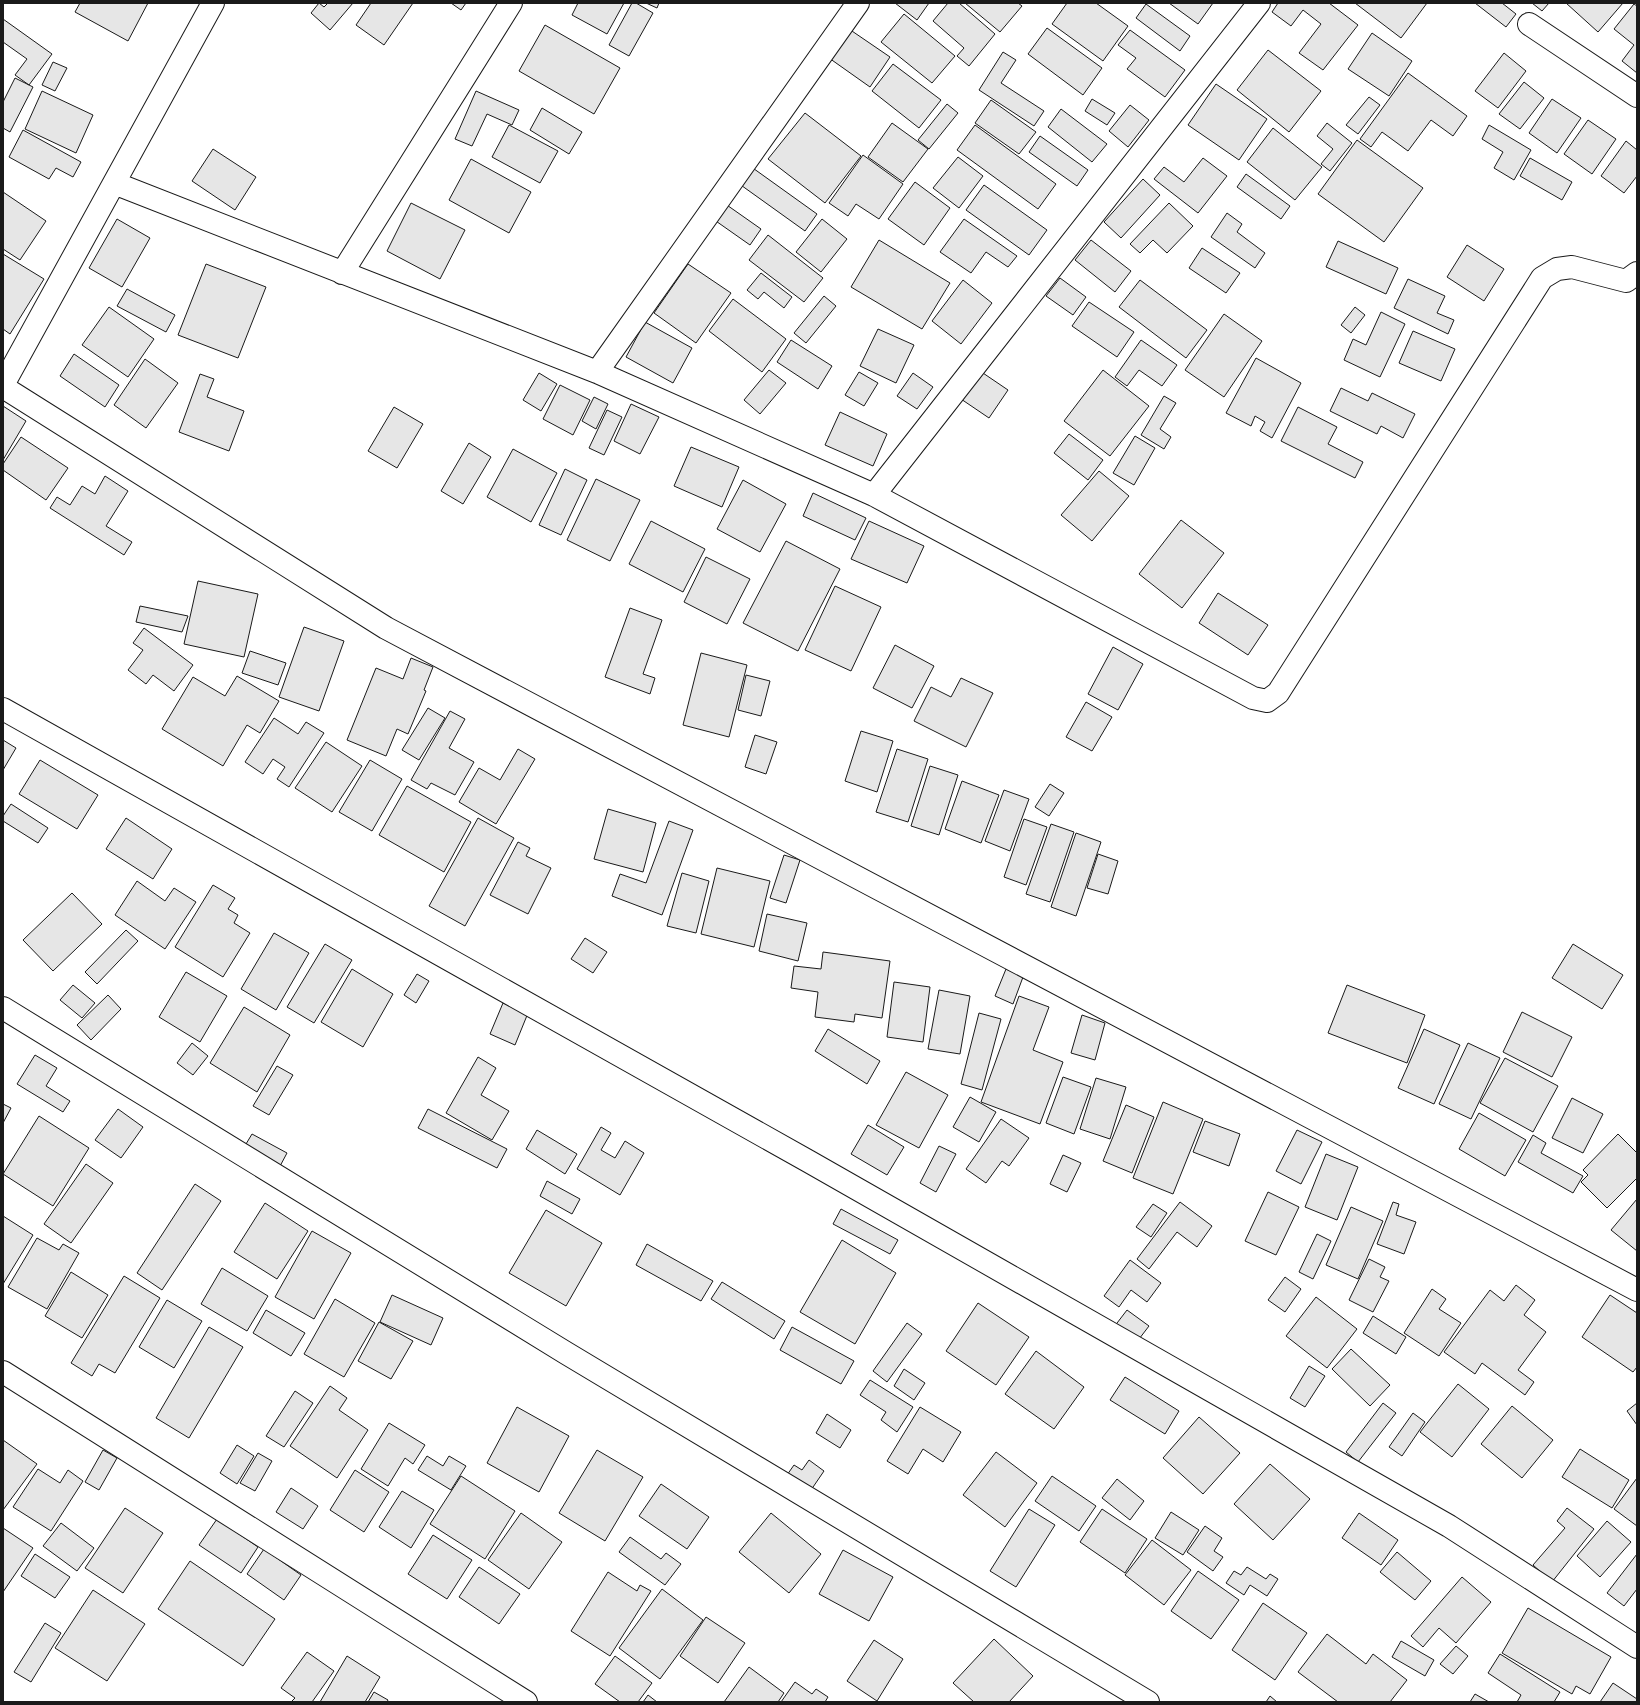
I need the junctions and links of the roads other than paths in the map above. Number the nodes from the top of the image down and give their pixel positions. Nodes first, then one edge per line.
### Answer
1 (213, 3) edge
2 (510, 3) edge
3 (858, 3) edge
4 (1259, 3) edge
5 (1529, 24) dead end
6 (1637, 96) edge
7 (114, 184) junction
8 (342, 273) junction
9 (1637, 273) edge
10 (597, 372) junction
11 (3, 386) edge
12 (874, 495) junction
13 (3, 709) edge
14 (3, 1008) edge
15 (1637, 1290) edge
16 (3, 1372) edge
17 (1637, 1646) edge
18 (526, 1702) edge
19 (1148, 1702) edge

1 - 7 street
2 - 8 street
3 - 10 street
4 - 12 street
5 - 6 street
7 - 8 street
7 - 11 street
8 - 10 street
9 - 12 street
10 - 12 street
11 - 15 street
13 - 17 street
14 - 19 street
16 - 18 street

